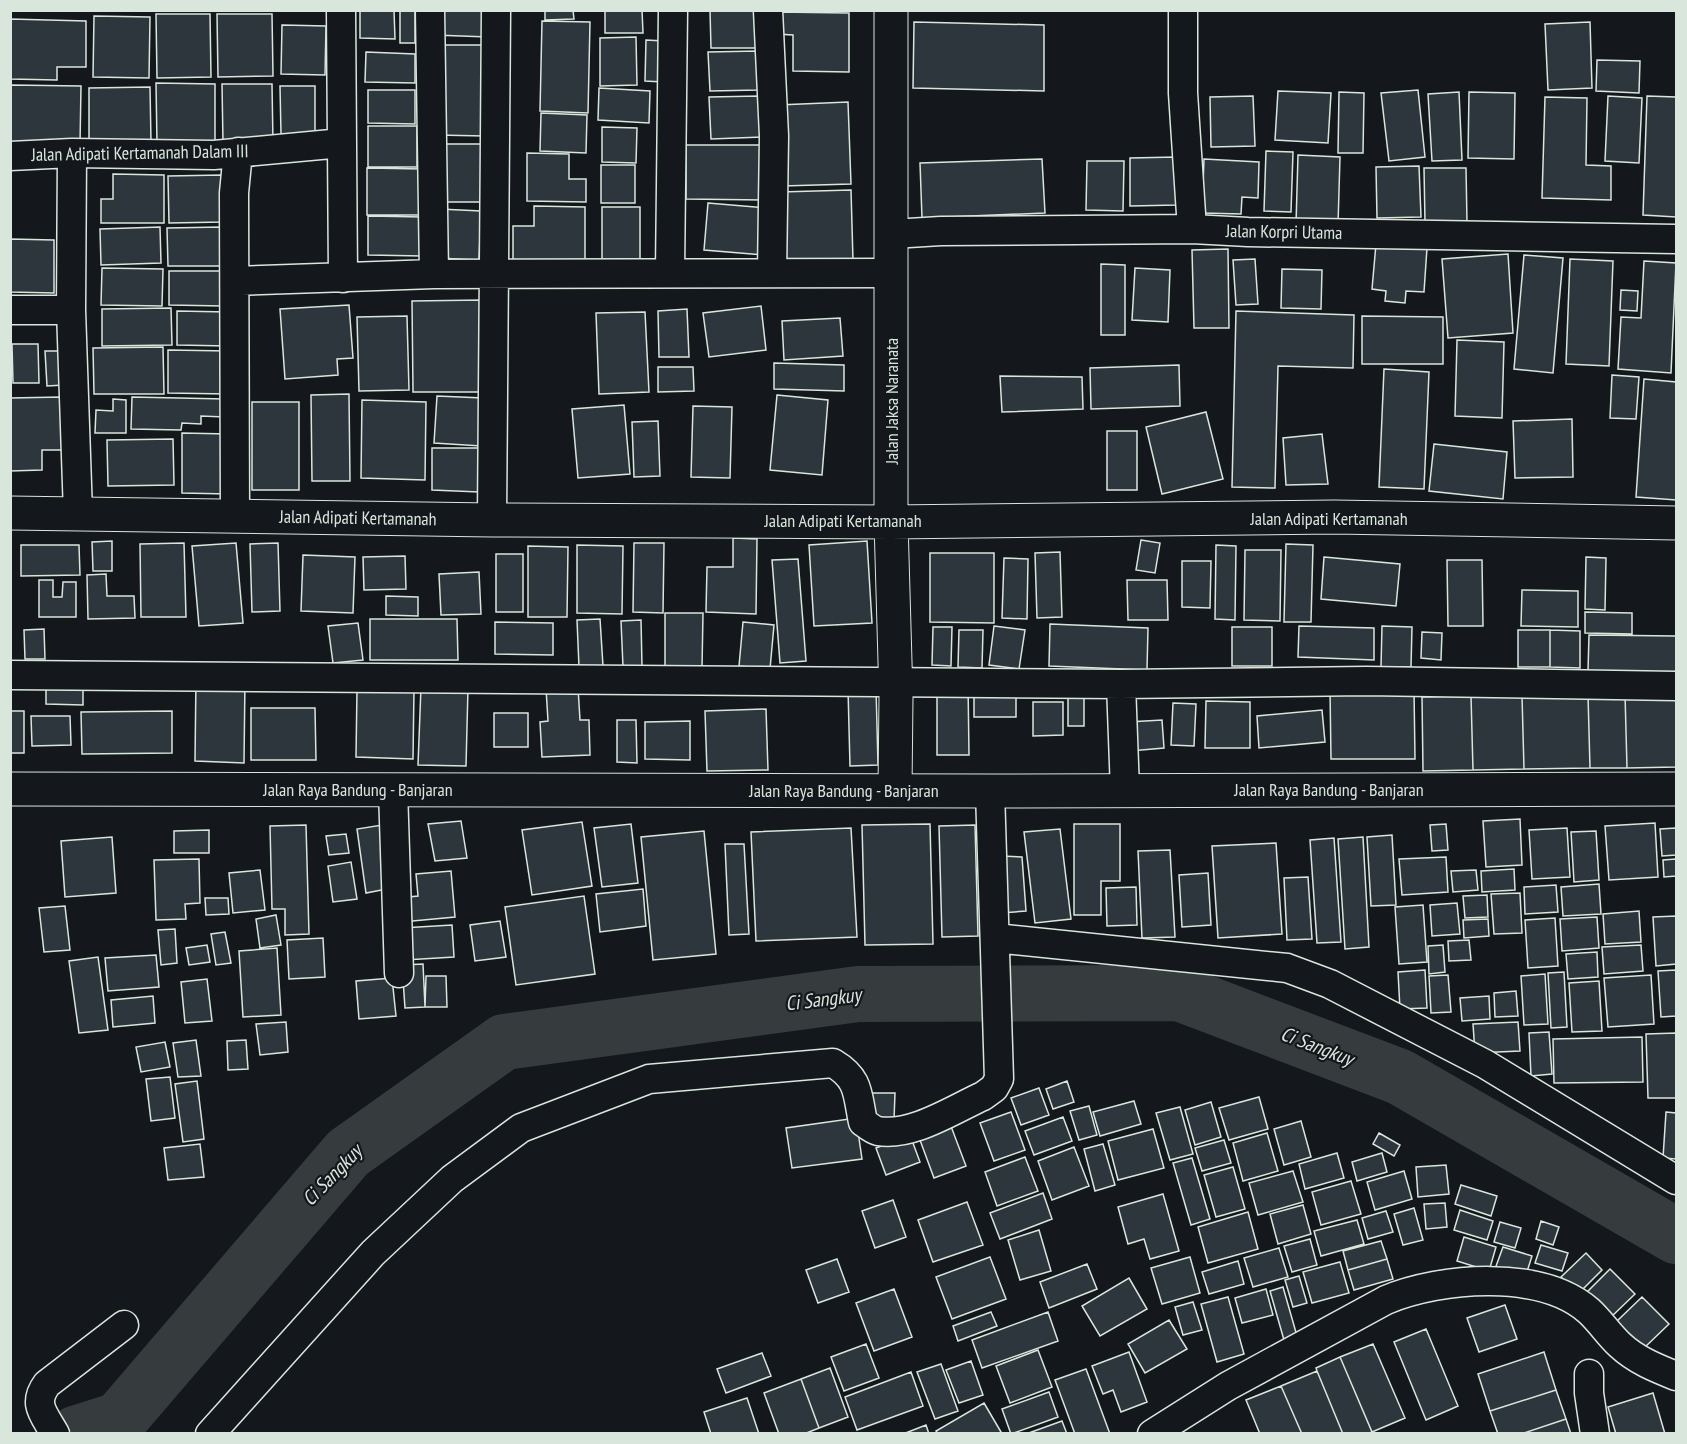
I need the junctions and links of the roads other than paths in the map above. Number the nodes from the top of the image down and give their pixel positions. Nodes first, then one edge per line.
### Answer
1 (341, 10) edge
2 (430, 10) edge
3 (496, 10) edge
4 (673, 10) edge
5 (768, 10) edge
6 (891, 10) edge
7 (1183, 10) edge
8 (342, 143) junction
9 (238, 152) junction
10 (72, 153) junction
11 (10, 156) edge
12 (1192, 229) junction
13 (892, 234) junction
14 (1677, 239) edge
15 (670, 273) junction
16 (772, 273) junction
17 (892, 273) junction
18 (435, 274) junction
19 (494, 274) junction
20 (343, 278) junction
21 (235, 281) junction
22 (10, 310) edge
23 (70, 310) junction
24 (10, 513) edge
25 (78, 514) junction
26 (235, 516) junction
27 (492, 520) junction
28 (891, 522) junction
29 (1677, 523) edge
30 (10, 675) edge
31 (895, 681) junction
32 (1121, 684) junction
33 (1677, 686) edge
34 (10, 789) edge
35 (1677, 789) edge
36 (393, 790) junction
37 (895, 790) junction
38 (990, 791) junction
39 (1125, 791) junction
40 (995, 941) junction
41 (399, 973) dead end
42 (1677, 1180) edge
43 (124, 1325) dead end
44 (1589, 1374) dead end
45 (1677, 1376) edge
46 (55, 1434) edge
47 (210, 1434) edge
48 (1152, 1434) edge
49 (1594, 1434) edge

1 - 8 street
2 - 18 street
3 - 19 street
4 - 15 street
5 - 16 street
6 - 13 main road, Jalan Jaksa Naranata
7 - 12 street
8 - 9 street, Jalan Adipati Kertamanah Dalam III
8 - 20 street
9 - 10 street, Jalan Adipati Kertamanah Dalam III
9 - 21 street
10 - 11 street, Jalan Adipati Kertamanah Dalam III
10 - 23 street
12 - 13 street, Jalan Korpri Utama
12 - 14 street, Jalan Korpri Utama
13 - 17 main road, Jalan Jaksa Naranata
15 - 16 street
15 - 19 street
16 - 17 street
17 - 28 main road, Jalan Jaksa Naranata
18 - 19 street
18 - 20 street
19 - 27 street
20 - 21 street
21 - 26 street
22 - 23 street
23 - 25 street
24 - 25 main road, Jalan Adipati Kertamanah
25 - 26 main road, Jalan Adipati Kertamanah
26 - 27 main road, Jalan Adipati Kertamanah
27 - 28 main road, Jalan Adipati Kertamanah
28 - 29 main road, Jalan Adipati Kertamanah
28 - 31 main road, Jalan Jaksa Naranata
30 - 31 street
31 - 32 street
31 - 37 main road, Jalan Jaksa Naranata
32 - 33 street
32 - 39 street
34 - 36 main road, Jalan Raya Bandung - Banjaran
35 - 39 main road, Jalan Raya Bandung - Banjaran
36 - 37 main road, Jalan Raya Bandung - Banjaran
36 - 41 street
37 - 38 main road, Jalan Raya Bandung - Banjaran
38 - 39 main road, Jalan Raya Bandung - Banjaran
38 - 40 street
40 - 42 street
40 - 47 street
43 - 46 street
44 - 49 street
45 - 48 street

